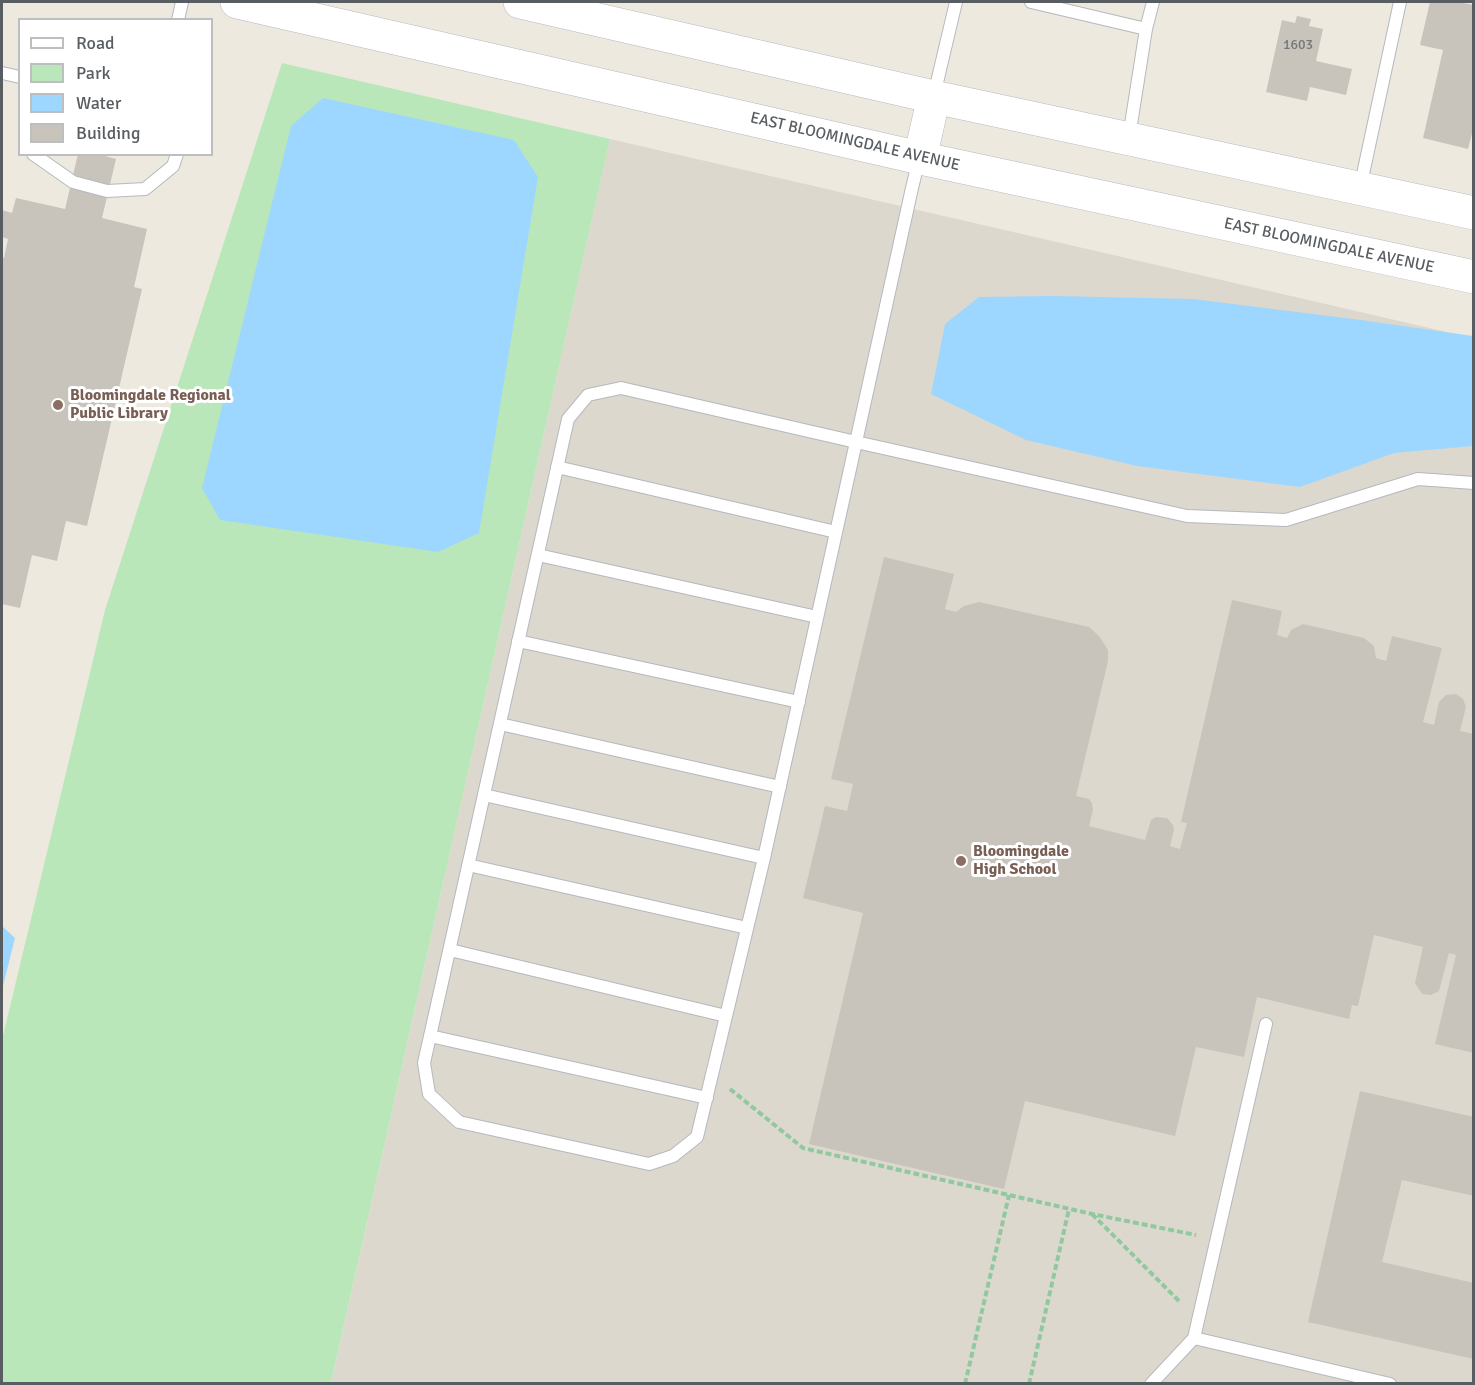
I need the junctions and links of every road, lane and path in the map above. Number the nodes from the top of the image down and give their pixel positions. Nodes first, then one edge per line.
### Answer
1 (182, 2) edge
2 (237, 2) edge
3 (520, 2) edge
4 (956, 2) edge
5 (1031, 2) edge
6 (1153, 2) edge
7 (1400, 2) edge
8 (178, 18) edge
9 (1146, 28) junction
10 (2, 73) edge
11 (18, 77) edge
12 (934, 97) junction
13 (1129, 139) junction
14 (36, 156) edge
15 (176, 156) edge
16 (920, 158) junction
17 (1360, 189) junction
18 (1473, 213) edge
19 (1473, 277) edge
20 (856, 442) junction
21 (557, 467) junction
22 (1473, 483) edge
23 (836, 532) junction
24 (538, 555) junction
25 (817, 617) junction
26 (518, 641) junction
27 (799, 702) junction
28 (500, 724) junction
29 (780, 788) junction
30 (484, 795) junction
31 (764, 858) junction
32 (468, 865) junction
33 (747, 928) junction
34 (450, 950) junction
35 (726, 1016) junction
36 (1266, 1024) dead end
37 (430, 1036) junction
38 (712, 1074) junction
39 (707, 1098) junction
40 (1010, 1195) junction
41 (1069, 1209) junction
42 (1092, 1214) junction
43 (1217, 1239) junction
44 (1187, 1309) dead end
45 (1194, 1338) junction
46 (965, 1383) edge
47 (1029, 1383) edge
48 (1151, 1383) edge
49 (1390, 1383) edge

1 - 8 lane
2 - 16 main road, EAST BLOOMINGDALE AVENUE
3 - 12 main road
4 - 12 lane
5 - 9 lane
6 - 9 lane
7 - 17 lane
9 - 13 lane
10 - 11 lane
12 - 13 main road
12 - 16 main road
13 - 17 main road
14 - 15 lane
16 - 19 main road, EAST BLOOMINGDALE AVENUE
16 - 20 lane
17 - 18 main road
20 - 21 lane
20 - 22 lane
20 - 23 lane
21 - 23 lane
21 - 24 lane
23 - 25 lane
24 - 25 lane
24 - 26 lane
25 - 27 lane
26 - 27 lane
26 - 28 lane
27 - 29 lane
28 - 29 lane
28 - 30 lane
29 - 31 lane
30 - 31 lane
30 - 32 lane
31 - 33 lane
32 - 33 lane
32 - 34 lane
33 - 35 lane
34 - 35 lane
34 - 37 lane
35 - 38 lane
36 - 43 lane
37 - 39 lane
37 - 39 lane
38 - 39 lane
38 - 40 path
40 - 41 path
40 - 46 path
41 - 42 path
41 - 47 path
42 - 43 path
42 - 44 path
43 - 45 lane
45 - 48 lane
45 - 49 lane

